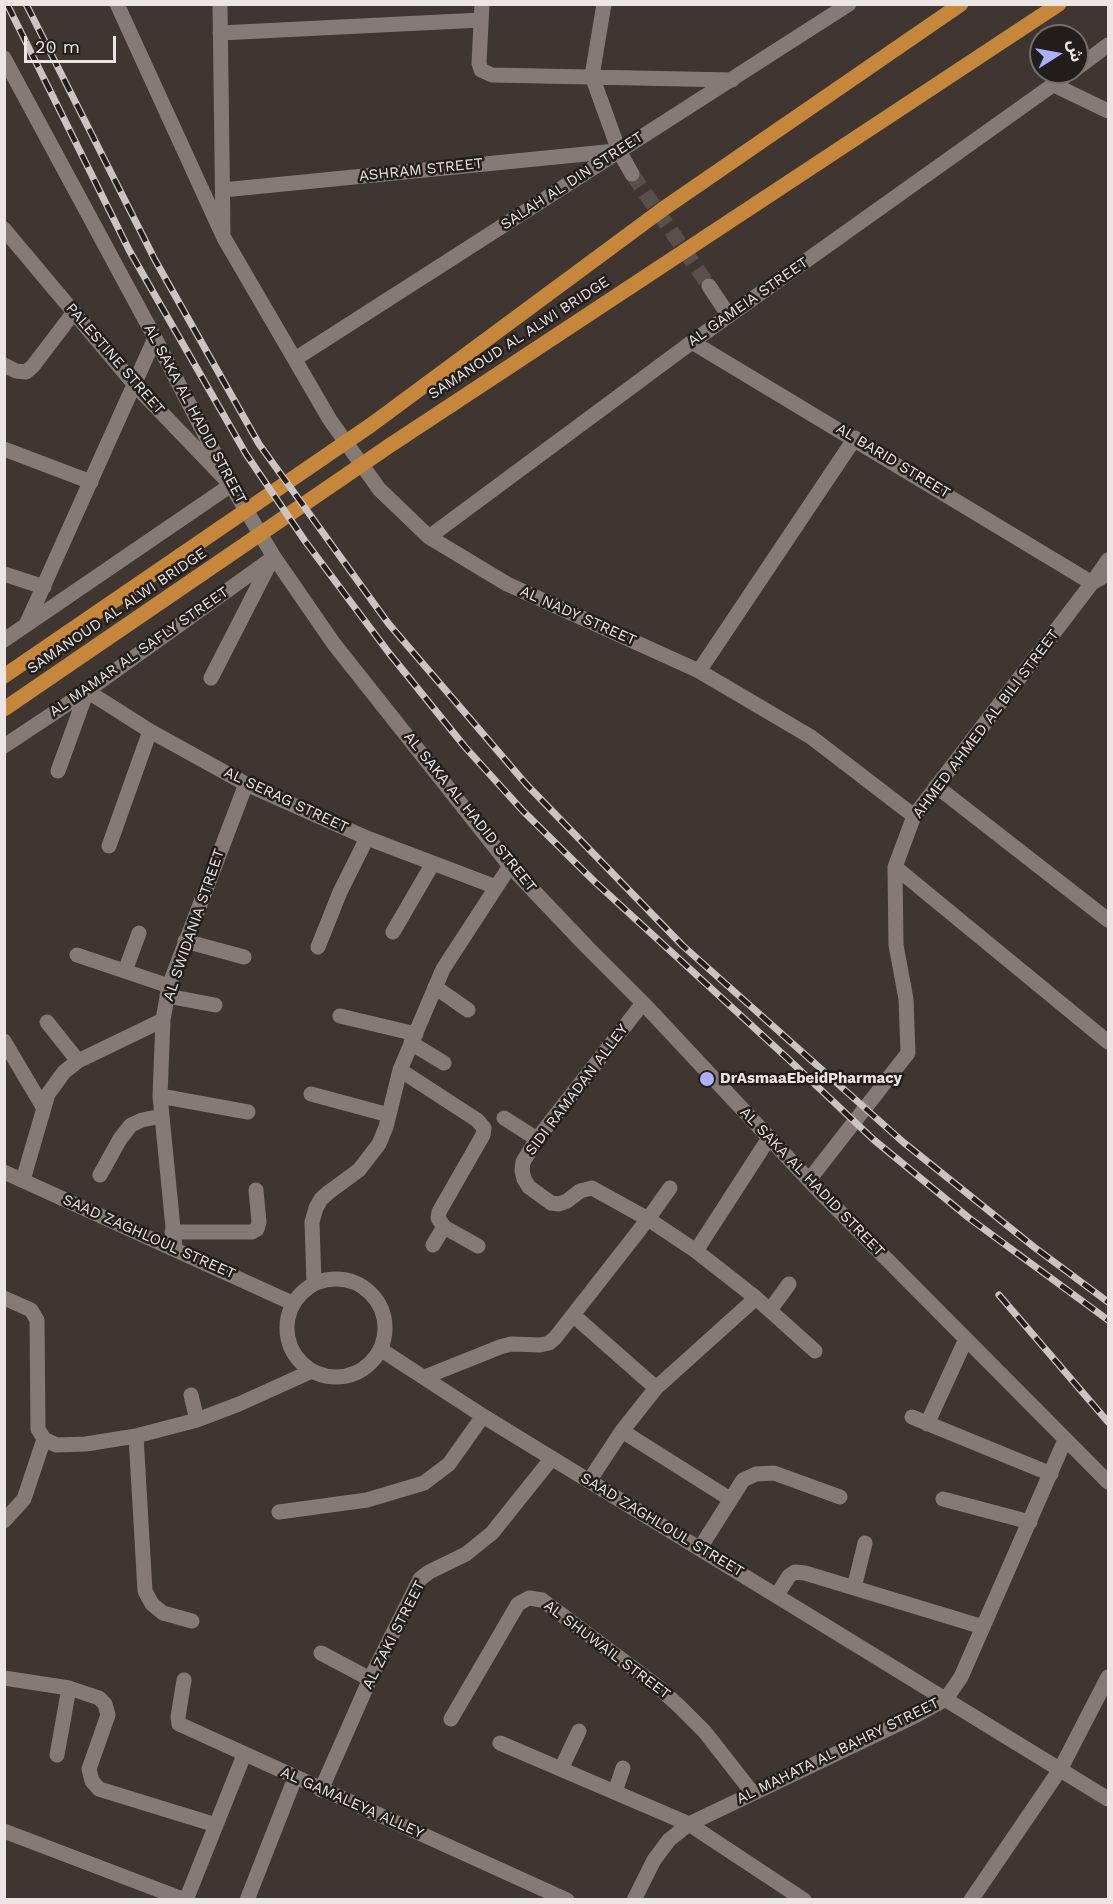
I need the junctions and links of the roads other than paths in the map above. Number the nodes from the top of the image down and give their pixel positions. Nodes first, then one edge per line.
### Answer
1 (117, 4) edge
2 (220, 4) edge
3 (604, 4) edge
4 (849, 4) edge
5 (961, 4) edge
6 (1059, 4) edge
7 (482, 12) edge
8 (220, 33) junction
9 (1108, 45) edge
10 (4, 58) edge
11 (1089, 59) edge
12 (592, 76) junction
13 (732, 80) junction
14 (1054, 85) joint
15 (1108, 111) edge
16 (619, 151) junction
17 (632, 174) tunnel mouth
18 (223, 190) junction
19 (4, 229) edge
20 (224, 238) junction
21 (709, 286) tunnel mouth
22 (74, 312) junction
23 (729, 316) junction
24 (155, 338) junction
25 (692, 342) junction
26 (295, 359) junction
27 (4, 365) edge
28 (134, 384) junction
29 (855, 438) junction
30 (4, 449) edge
31 (91, 482) junction
32 (231, 485) junction
33 (429, 537) junction
34 (274, 557) junction
35 (1108, 560) edge
36 (4, 574) edge
37 (1108, 574) edge
38 (1092, 583) junction
39 (44, 587) junction
40 (26, 625) junction
41 (4, 640) edge
42 (699, 672) junction
43 (4, 676) edge
44 (211, 678) dead end
45 (87, 691) junction
46 (4, 709) edge
47 (150, 731) junction
48 (4, 746) edge
49 (58, 771) dead end
50 (246, 784) junction
51 (936, 786) junction
52 (914, 816) junction
53 (367, 838) junction
54 (109, 846) dead end
55 (433, 863) junction
56 (510, 866) junction
57 (896, 867) junction
58 (496, 887) junction
59 (1108, 920) edge
60 (393, 932) dead end
61 (139, 933) dead end
62 (185, 941) junction
63 (318, 947) dead end
64 (77, 955) dead end
65 (244, 957) dead end
66 (125, 971) junction
67 (435, 987) junction
68 (168, 991) junction
69 (643, 1003) junction
70 (215, 1005) dead end
71 (468, 1010) dead end
72 (340, 1017) dead end
73 (163, 1020) junction
74 (47, 1022) dead end
75 (413, 1039) junction
76 (4, 1041) edge
77 (1108, 1042) edge
78 (78, 1061) junction
79 (444, 1063) dead end
80 (400, 1070) junction
81 (311, 1094) dead end
82 (160, 1096) junction
83 (43, 1107) junction
84 (248, 1112) dead end
85 (389, 1115) junction
86 (162, 1116) junction
87 (504, 1118) dead end
88 (769, 1138) junction
89 (537, 1139) junction
90 (4, 1172) edge
91 (100, 1175) dead end
92 (22, 1180) junction
93 (809, 1180) junction
94 (670, 1188) dead end
95 (256, 1190) dead end
96 (648, 1219) junction
97 (444, 1227) junction
98 (172, 1232) junction
99 (432, 1245) dead end
100 (478, 1246) dead end
101 (175, 1248) junction
102 (696, 1251) junction
103 (314, 1283) junction
104 (789, 1284) dead end
105 (4, 1298) edge
106 (756, 1298) junction
107 (292, 1303) junction
108 (770, 1310) junction
109 (573, 1315) junction
110 (966, 1339) junction
111 (381, 1349) junction
112 (815, 1351) dead end
113 (312, 1371) junction
114 (425, 1377) junction
115 (656, 1388) junction
116 (191, 1395) dead end
117 (483, 1416) junction
118 (912, 1417) dead end
119 (197, 1420) junction
120 (927, 1424) junction
121 (622, 1431) junction
122 (136, 1436) junction
123 (44, 1439) junction
124 (1065, 1440) junction
125 (552, 1458) junction
126 (1051, 1474) junction
127 (589, 1481) junction
128 (1108, 1482) edge
129 (840, 1497) dead end
130 (730, 1499) junction
131 (944, 1499) dead end
132 (279, 1512) dead end
133 (4, 1521) edge
134 (1030, 1522) junction
135 (865, 1542) dead end
136 (699, 1548) junction
137 (854, 1588) junction
138 (777, 1595) junction
139 (192, 1621) dead end
140 (983, 1627) junction
141 (321, 1653) dead end
142 (1108, 1677) edge
143 (4, 1678) edge
144 (370, 1679) junction
145 (184, 1680) dead end
146 (69, 1688) junction
147 (946, 1699) junction
148 (451, 1719) dead end
149 (579, 1731) dead end
150 (500, 1743) dead end
151 (57, 1755) dead end
152 (244, 1755) junction
153 (623, 1767) dead end
154 (1061, 1768) junction
155 (561, 1769) junction
156 (295, 1778) junction
157 (321, 1790) junction
158 (615, 1792) junction
159 (752, 1792) junction
160 (1108, 1799) edge
161 (689, 1824) junction
162 (216, 1825) junction
163 (4, 1831) edge
164 (537, 1893) edge
165 (786, 1895) edge
166 (186, 1899) edge
167 (246, 1899) edge
168 (567, 1899) edge
169 (634, 1899) edge
170 (804, 1899) edge
171 (971, 1899) edge

1 - 20 street
2 - 8 street
3 - 12 street
4 - 13 street, SALAH AL DIN STREET
5 - 43 main road, SAMANOUD AL ALWI BRIDGE
6 - 46 main road, SAMANOUD AL ALWI BRIDGE
7 - 8 street
7 - 12 street
8 - 18 street
9 - 11 street
10 - 24 street, AL SAKA AL HADID STREET
12 - 13 street
12 - 16 street
13 - 16 street, SALAH AL DIN STREET
14 - 15 street
14 - 23 street, AL GAMEIA STREET
16 - 17 street
16 - 18 street, ASHRAM STREET
16 - 26 street, SALAH AL DIN STREET
18 - 20 street
19 - 22 street, PALESTINE STREET
20 - 26 street
21 - 23 street
22 - 27 street
22 - 28 street, PALESTINE STREET
23 - 25 street, AL GAMEIA STREET
24 - 28 street
24 - 32 street, AL SAKA AL HADID STREET
25 - 29 street, AL BARID STREET
25 - 33 street, AL GAMEIA STREET
26 - 33 street, AL NADY STREET
28 - 31 street
28 - 32 street, PALESTINE STREET
29 - 38 street, AL BARID STREET
29 - 42 street
30 - 31 street
31 - 39 street
32 - 34 street, AL SAKA AL HADID STREET
32 - 40 street
33 - 42 street, AL NADY STREET
34 - 44 street
34 - 45 street, AL MAMAR AL SAFLY STREET
34 - 56 street, AL SAKA AL HADID STREET
35 - 38 street
36 - 39 street
37 - 38 street, AHMED AHMED AL BILI STREET
38 - 51 street, AHMED AHMED AL BILI STREET
39 - 40 street
40 - 41 street
42 - 52 street, AL NADY STREET
45 - 47 street, AL SERAG STREET
45 - 48 street, AL MAMAR AL SAFLY STREET
45 - 49 street
47 - 50 street, AL SERAG STREET
47 - 54 street
50 - 53 street, AL SERAG STREET
50 - 62 street, AL SWIDANIA STREET
51 - 52 street, AHMED AHMED AL BILI STREET
51 - 59 street
52 - 57 street, AHMED AHMED AL BILI STREET
53 - 55 street, AL SERAG STREET
53 - 63 street
55 - 58 street, AL SERAG STREET
55 - 60 street
56 - 58 street
56 - 69 street, AL SAKA AL HADID STREET
57 - 77 street
57 - 93 street, AHMED AHMED AL BILI STREET
58 - 67 street
61 - 66 street
62 - 65 street
62 - 68 street, AL SWIDANIA STREET
64 - 66 street
66 - 68 street
67 - 71 street
67 - 75 street
68 - 70 street
68 - 73 street, AL SWIDANIA STREET
69 - 88 street, AL SAKA AL HADID STREET
69 - 89 street, SIDI RAMADAN ALLEY
72 - 75 street
73 - 78 street
73 - 82 street, AL SWIDANIA STREET
74 - 78 street
75 - 79 street
75 - 80 street
76 - 83 street
78 - 83 street
80 - 85 street
80 - 97 street
81 - 85 street
82 - 84 street
82 - 86 street, AL SWIDANIA STREET
83 - 92 street
85 - 103 street
86 - 91 street
86 - 98 street, AL SWIDANIA STREET
87 - 89 street
88 - 93 street, AL SAKA AL HADID STREET
88 - 102 street
89 - 96 street, SIDI RAMADAN ALLEY
90 - 92 street, SAAD ZAGHLOUL STREET
92 - 101 street, SAAD ZAGHLOUL STREET
93 - 110 street, AL SAKA AL HADID STREET
94 - 96 street
95 - 98 street
96 - 102 street, SIDI RAMADAN ALLEY
96 - 109 street
97 - 99 street
97 - 100 street
98 - 101 street, AL SWIDANIA STREET
101 - 107 street, SAAD ZAGHLOUL STREET
102 - 106 street, SIDI RAMADAN ALLEY
103 - 107 street
103 - 111 street
104 - 108 street
105 - 123 street
106 - 108 street, SIDI RAMADAN ALLEY
106 - 115 street
107 - 113 street
108 - 112 street, SIDI RAMADAN ALLEY
109 - 114 street
109 - 115 street
110 - 120 street
110 - 124 street, AL SAKA AL HADID STREET
111 - 113 street
111 - 114 street, SAAD ZAGHLOUL STREET
113 - 119 street
114 - 117 street, SAAD ZAGHLOUL STREET
115 - 121 street
116 - 119 street
117 - 125 street, SAAD ZAGHLOUL STREET
117 - 132 street
118 - 120 street
119 - 122 street
120 - 126 street
121 - 127 street
121 - 130 street
122 - 123 street
122 - 139 street
123 - 133 street
124 - 126 street, AL MAHATA AL BAHRY STREET
124 - 128 street, AL SAKA AL HADID STREET
125 - 127 street, SAAD ZAGHLOUL STREET
125 - 144 street, AL ZAKI STREET
126 - 134 street, AL MAHATA AL BAHRY STREET
127 - 136 street, SAAD ZAGHLOUL STREET
129 - 130 street
130 - 136 street
131 - 134 street
134 - 140 street, AL MAHATA AL BAHRY STREET
135 - 137 street
136 - 138 street, SAAD ZAGHLOUL STREET
137 - 138 street
137 - 140 street
138 - 147 street, SAAD ZAGHLOUL STREET
140 - 147 street, AL MAHATA AL BAHRY STREET
141 - 144 street
142 - 154 street
143 - 146 street
144 - 157 street, AL ZAKI STREET
145 - 152 street, AL GAMALEYA ALLEY
146 - 151 street
146 - 162 street
147 - 154 street, SAAD ZAGHLOUL STREET
147 - 159 street, AL MAHATA AL BAHRY STREET
148 - 159 street, AL SHUWAIL STREET
149 - 155 street
150 - 155 street
152 - 156 street, AL GAMALEYA ALLEY
152 - 162 street
153 - 158 street
154 - 160 street, SAAD ZAGHLOUL STREET
154 - 171 street
155 - 158 street
156 - 157 street, AL GAMALEYA ALLEY
156 - 167 street
157 - 164 street, AL GAMALEYA ALLEY
158 - 161 street
159 - 161 street, AL MAHATA AL BAHRY STREET
161 - 165 street
161 - 169 street, AL MAHATA AL BAHRY STREET
162 - 166 street
163 - 166 street
164 - 168 street, AL GAMALEYA ALLEY
165 - 170 street

